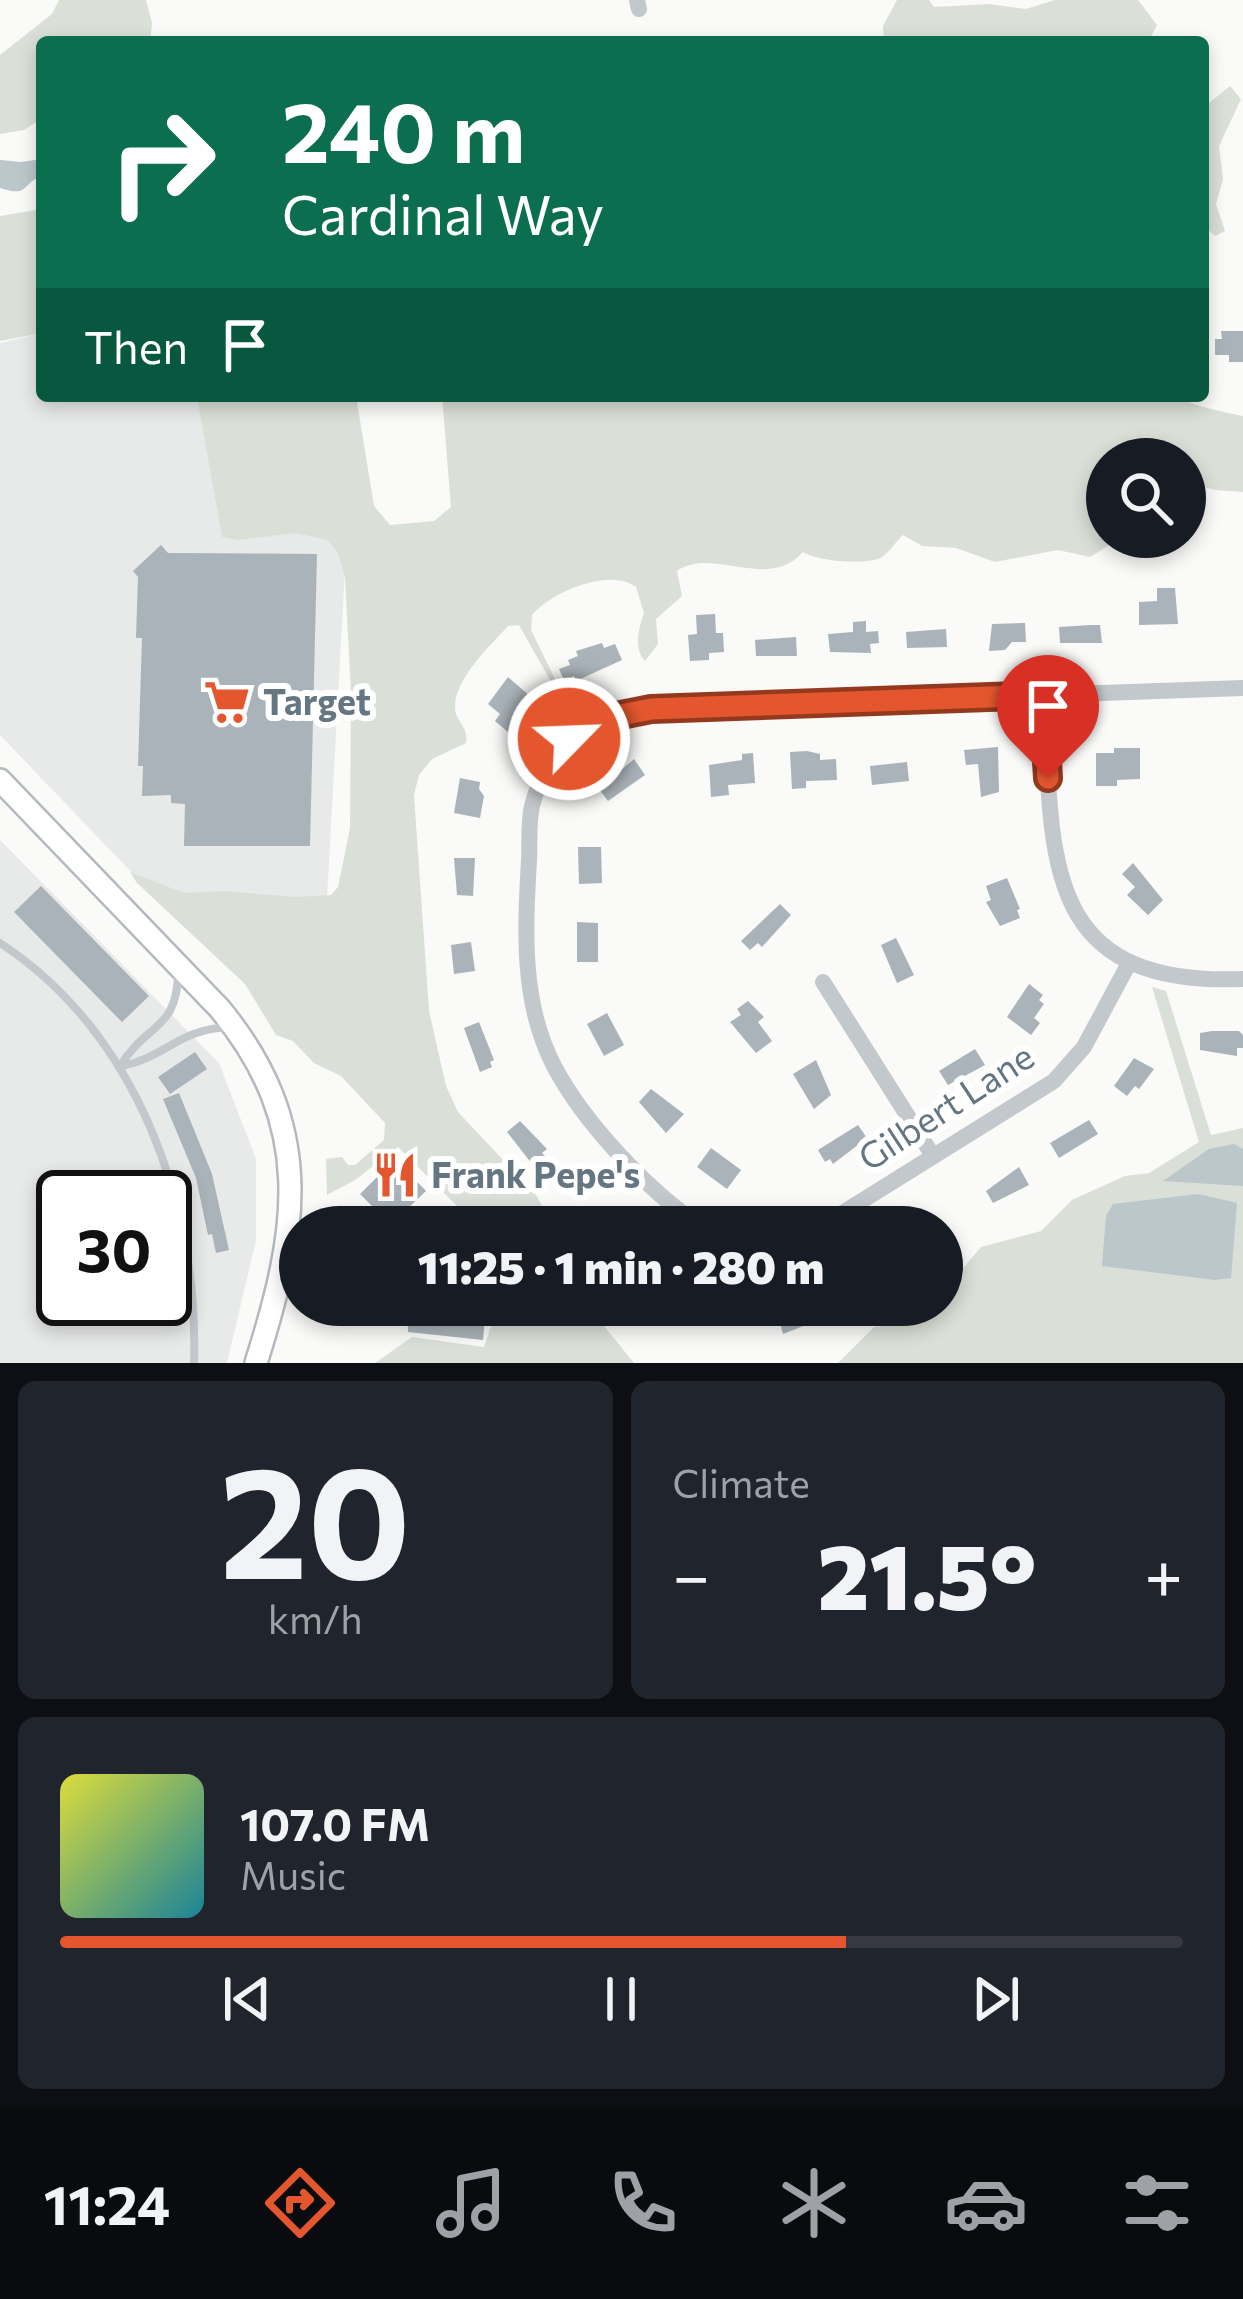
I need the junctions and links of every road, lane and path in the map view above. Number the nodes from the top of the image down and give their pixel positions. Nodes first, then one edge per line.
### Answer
1 (1243, 688) edge
2 (1043, 695) junction
3 (0, 780) edge
4 (0, 944) edge
5 (178, 965) junction
6 (1128, 965) junction
7 (1243, 980) edge
8 (823, 982) dead end
9 (234, 1027) junction
10 (120, 1066) junction
11 (933, 1156) junction
12 (673, 1206) edge
13 (853, 1206) edge
14 (194, 1363) edge
15 (256, 1363) edge

1 - 2 street
2 - 6 street
2 - 12 street
3 - 5 street
4 - 10 lane
5 - 9 street
5 - 10 lane
6 - 7 street
6 - 11 street, Gilbert Lane
8 - 11 street
9 - 10 lane
9 - 15 street
10 - 14 lane
11 - 13 street, Gilbert Lane

